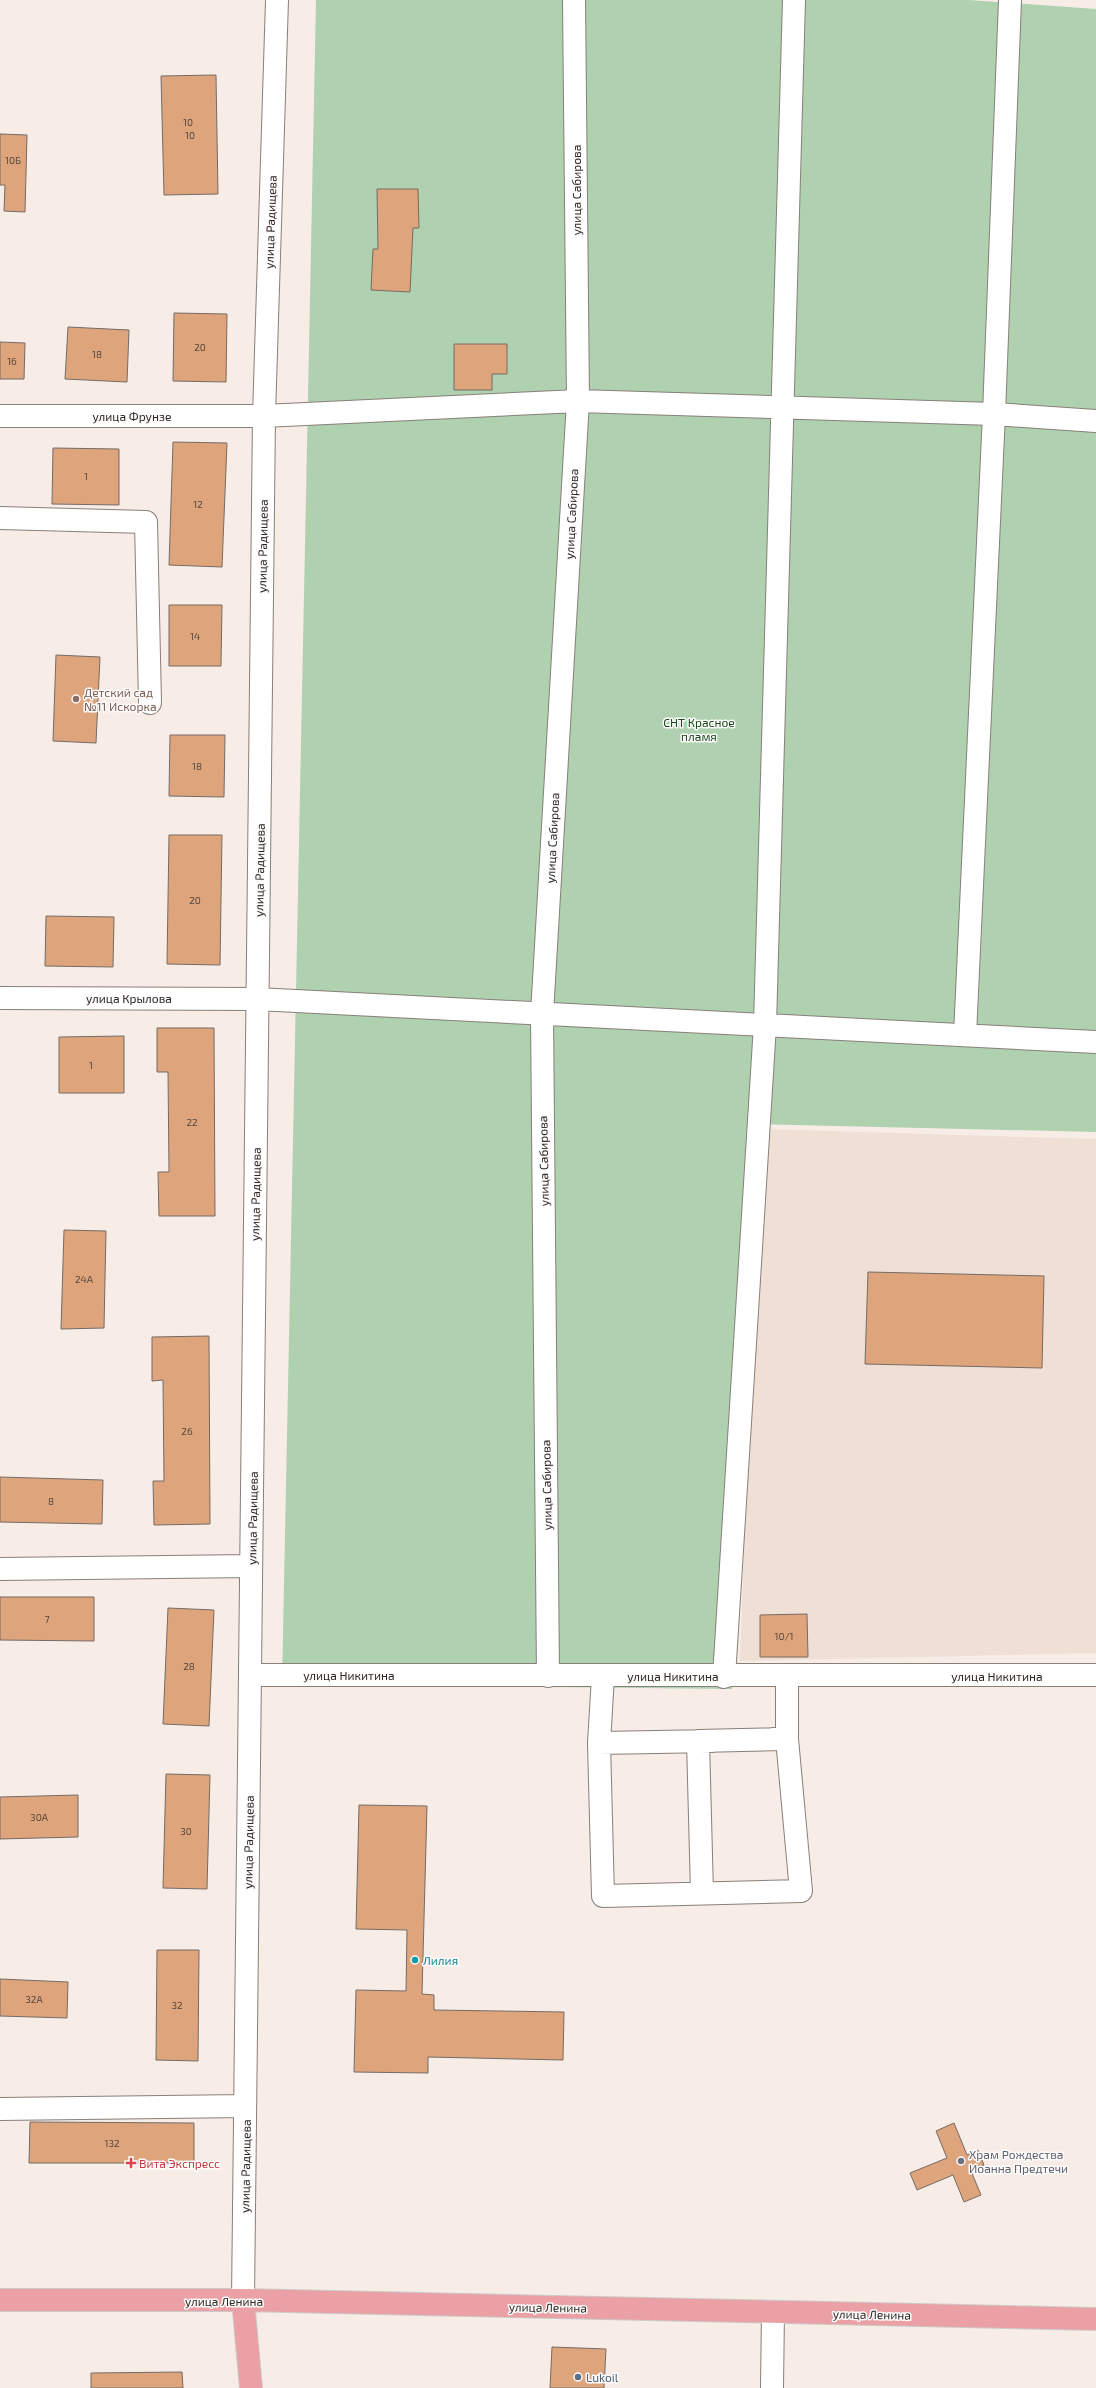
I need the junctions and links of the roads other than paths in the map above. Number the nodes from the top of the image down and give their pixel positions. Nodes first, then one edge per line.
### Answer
1 (276, 0) edge
2 (574, 0) edge
3 (794, 0) edge
4 (1010, 0) edge
5 (578, 401) junction
6 (782, 407) junction
7 (994, 414) junction
8 (0, 416) edge
9 (264, 416) junction
10 (1096, 420) edge
11 (0, 518) edge
12 (150, 703) dead end
13 (0, 998) edge
14 (257, 999) junction
15 (542, 1014) junction
16 (765, 1025) junction
17 (966, 1036) junction
18 (1096, 1042) edge
19 (251, 1566) junction
20 (0, 1568) edge
21 (250, 1675) junction
22 (1096, 1675) edge
23 (548, 1676) junction
24 (603, 1676) junction
25 (787, 1676) junction
26 (724, 1677) junction
27 (787, 1739) junction
28 (698, 1741) junction
29 (599, 1743) junction
30 (702, 1893) junction
31 (245, 2106) junction
32 (0, 2109) edge
33 (0, 2300) edge
34 (243, 2300) junction
35 (773, 2312) junction
36 (1096, 2319) edge
37 (251, 2388) edge
38 (772, 2388) edge

1 - 9 street, улица Радищева
2 - 5 street, улица Сабирова
3 - 6 street
4 - 7 street
5 - 6 street, улица Фрунзе
5 - 9 street, улица Фрунзе
5 - 15 street, улица Сабирова
6 - 7 street, улица Фрунзе
6 - 16 street
7 - 10 street, улица Фрунзе
7 - 17 street
8 - 9 street, улица Фрунзе
9 - 14 street, улица Радищева
11 - 12 street
13 - 14 street, улица Крылова
14 - 15 street, улица Крылова
14 - 19 street, улица Радищева
15 - 16 street, улица Крылова
15 - 23 street, улица Сабирова
16 - 17 street, улица Крылова
16 - 26 street
17 - 18 street, улица Крылова
19 - 20 street
19 - 21 street, улица Радищева
21 - 23 street, улица Никитина
21 - 31 street, улица Радищева
22 - 25 street, улица Никитина
23 - 24 street, улица Никитина
24 - 26 street, улица Никитина
24 - 29 street
25 - 26 street, улица Никитина
25 - 27 street
27 - 28 street
27 - 30 street
28 - 29 street
28 - 30 street
29 - 30 street
31 - 32 street
31 - 34 street, улица Радищева
33 - 34 main road, улица Ленина
34 - 35 main road, улица Ленина
34 - 37 main road, улица Радищева
35 - 36 main road, улица Ленина
35 - 38 street

